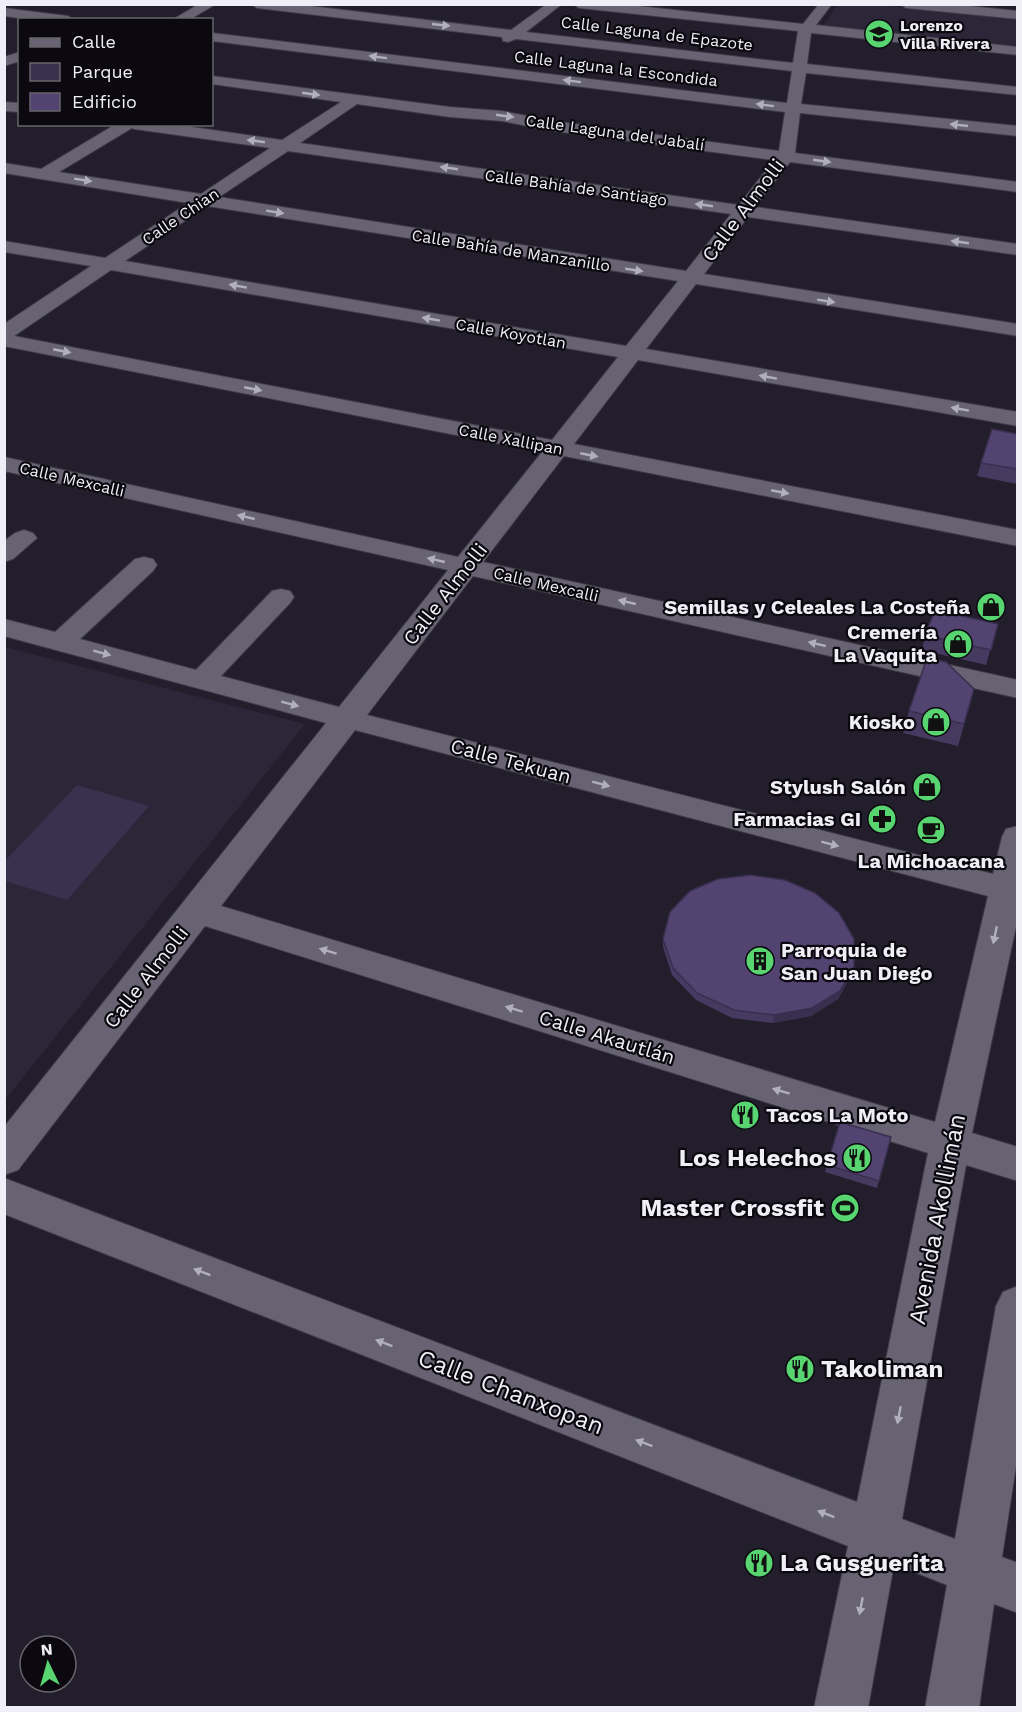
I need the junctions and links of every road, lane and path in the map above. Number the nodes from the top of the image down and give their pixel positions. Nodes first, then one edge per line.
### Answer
1 (210, 4) edge
2 (257, 4) edge
3 (556, 4) edge
4 (579, 4) edge
5 (826, 4) edge
6 (906, 4) edge
7 (4, 12) edge
8 (1017, 15) edge
9 (52, 18) edge
10 (182, 18) edge
11 (805, 30) junction
12 (515, 33) junction
13 (213, 37) edge
14 (498, 45) dead end
15 (1017, 51) edge
16 (482, 56) dead end
17 (465, 68) junction
18 (798, 69) junction
19 (213, 80) edge
20 (447, 81) dead end
21 (1017, 91) edge
22 (428, 93) dead end
23 (355, 99) junction
24 (410, 106) junction
25 (793, 108) junction
26 (125, 126) edge
27 (148, 126) edge
28 (1017, 131) edge
29 (286, 145) junction
30 (786, 156) junction
31 (4, 168) edge
32 (44, 174) junction
33 (1017, 187) edge
34 (204, 200) junction
35 (743, 211) junction
36 (4, 246) edge
37 (1017, 250) edge
38 (108, 264) junction
39 (690, 279) junction
40 (1017, 330) edge
41 (4, 333) edge
42 (4, 340) edge
43 (632, 353) junction
44 (1017, 419) edge
45 (558, 448) junction
46 (4, 464) edge
47 (1017, 538) edge
48 (144, 565) dead end
49 (466, 566) junction
50 (281, 597) dead end
51 (4, 627) edge
52 (60, 642) junction
53 (202, 680) junction
54 (1017, 689) edge
55 (347, 719) junction
56 (1017, 837) edge
57 (1011, 890) edge
58 (197, 911) junction
59 (951, 1143) junction
60 (4, 1158) edge
61 (1017, 1164) edge
62 (4, 1196) edge
63 (1017, 1306) edge
64 (876, 1533) junction
65 (974, 1572) junction
66 (1017, 1588) edge
67 (841, 1707) edge
68 (952, 1707) edge

1 - 10 street
2 -> 12 street, Calle Laguna de Epazote
3 - 12 street
4 - 11 street
5 - 11 street, Calle Almolli
6 - 8 street
7 - 9 street
11 - 15 street
11 - 18 street, Calle Almolli
12 - 14 street
12 - 18 street, Calle Laguna de Epazote
17 -> 13 street, Calle Laguna la Escondida
16 - 17 street
17 - 20 street
25 -> 17 street, Calle Laguna la Escondida
18 - 21 street, Calle Laguna de Epazote
18 - 25 street, Calle Almolli
19 -> 23 street, Calle Laguna del Jabalí
22 - 24 street
23 - 24 street, Calle Laguna del Jabalí
23 - 29 street, Calle Chian
24 -> 30 street, Calle Laguna del Jabalí
28 -> 25 street, Calle Laguna la Escondida
25 - 30 street, Calle Almolli
26 - 32 street
29 -> 27 street, Calle Bahía de Santiago
29 - 34 street, Calle Chian
35 -> 29 street, Calle Bahía de Santiago
30 -> 33 street, Calle Laguna del Jabalí
30 - 35 street, Calle Almolli
31 - 32 street, Calle Bahía de Manzanillo
32 -> 34 street, Calle Bahía de Manzanillo
34 - 38 street, Calle Chian
34 -> 39 street, Calle Bahía de Manzanillo
37 -> 35 street, Calle Bahía de Santiago
35 - 39 street, Calle Almolli
36 - 38 street, Calle Koyotlan
38 - 41 street, Calle Chian
43 -> 38 street, Calle Koyotlan
39 -> 40 street, Calle Bahía de Manzanillo
39 - 43 street, Calle Almolli
42 -> 45 street, Calle Xallipan
44 -> 43 street, Calle Koyotlan
43 - 45 street, Calle Almolli
45 -> 47 street, Calle Xallipan
45 - 49 street, Calle Almolli
49 -> 46 street, Calle Mexcalli
48 - 52 street
54 -> 49 street, Calle Mexcalli
49 - 55 street, Calle Almolli
50 - 53 street
51 - 52 street, Calle Tekuan
52 -> 53 street, Calle Tekuan
53 -> 55 street, Calle Tekuan
55 -> 57 street, Calle Tekuan
55 - 58 street, Calle Almolli
56 - 57 street, Avenida Akollimán
57 -> 59 street, Avenida Akollimán
59 -> 58 street, Calle Akautlán
58 - 60 street, Calle Almolli
59 - 61 street, Calle Akautlán
59 -> 64 street, Avenida Akollimán
64 -> 62 street, Calle Chanxopan
63 - 65 street
64 - 65 street, Calle Chanxopan
64 -> 67 street, Avenida Akollimán
65 - 66 street, Calle Chanxopan
65 - 68 street

